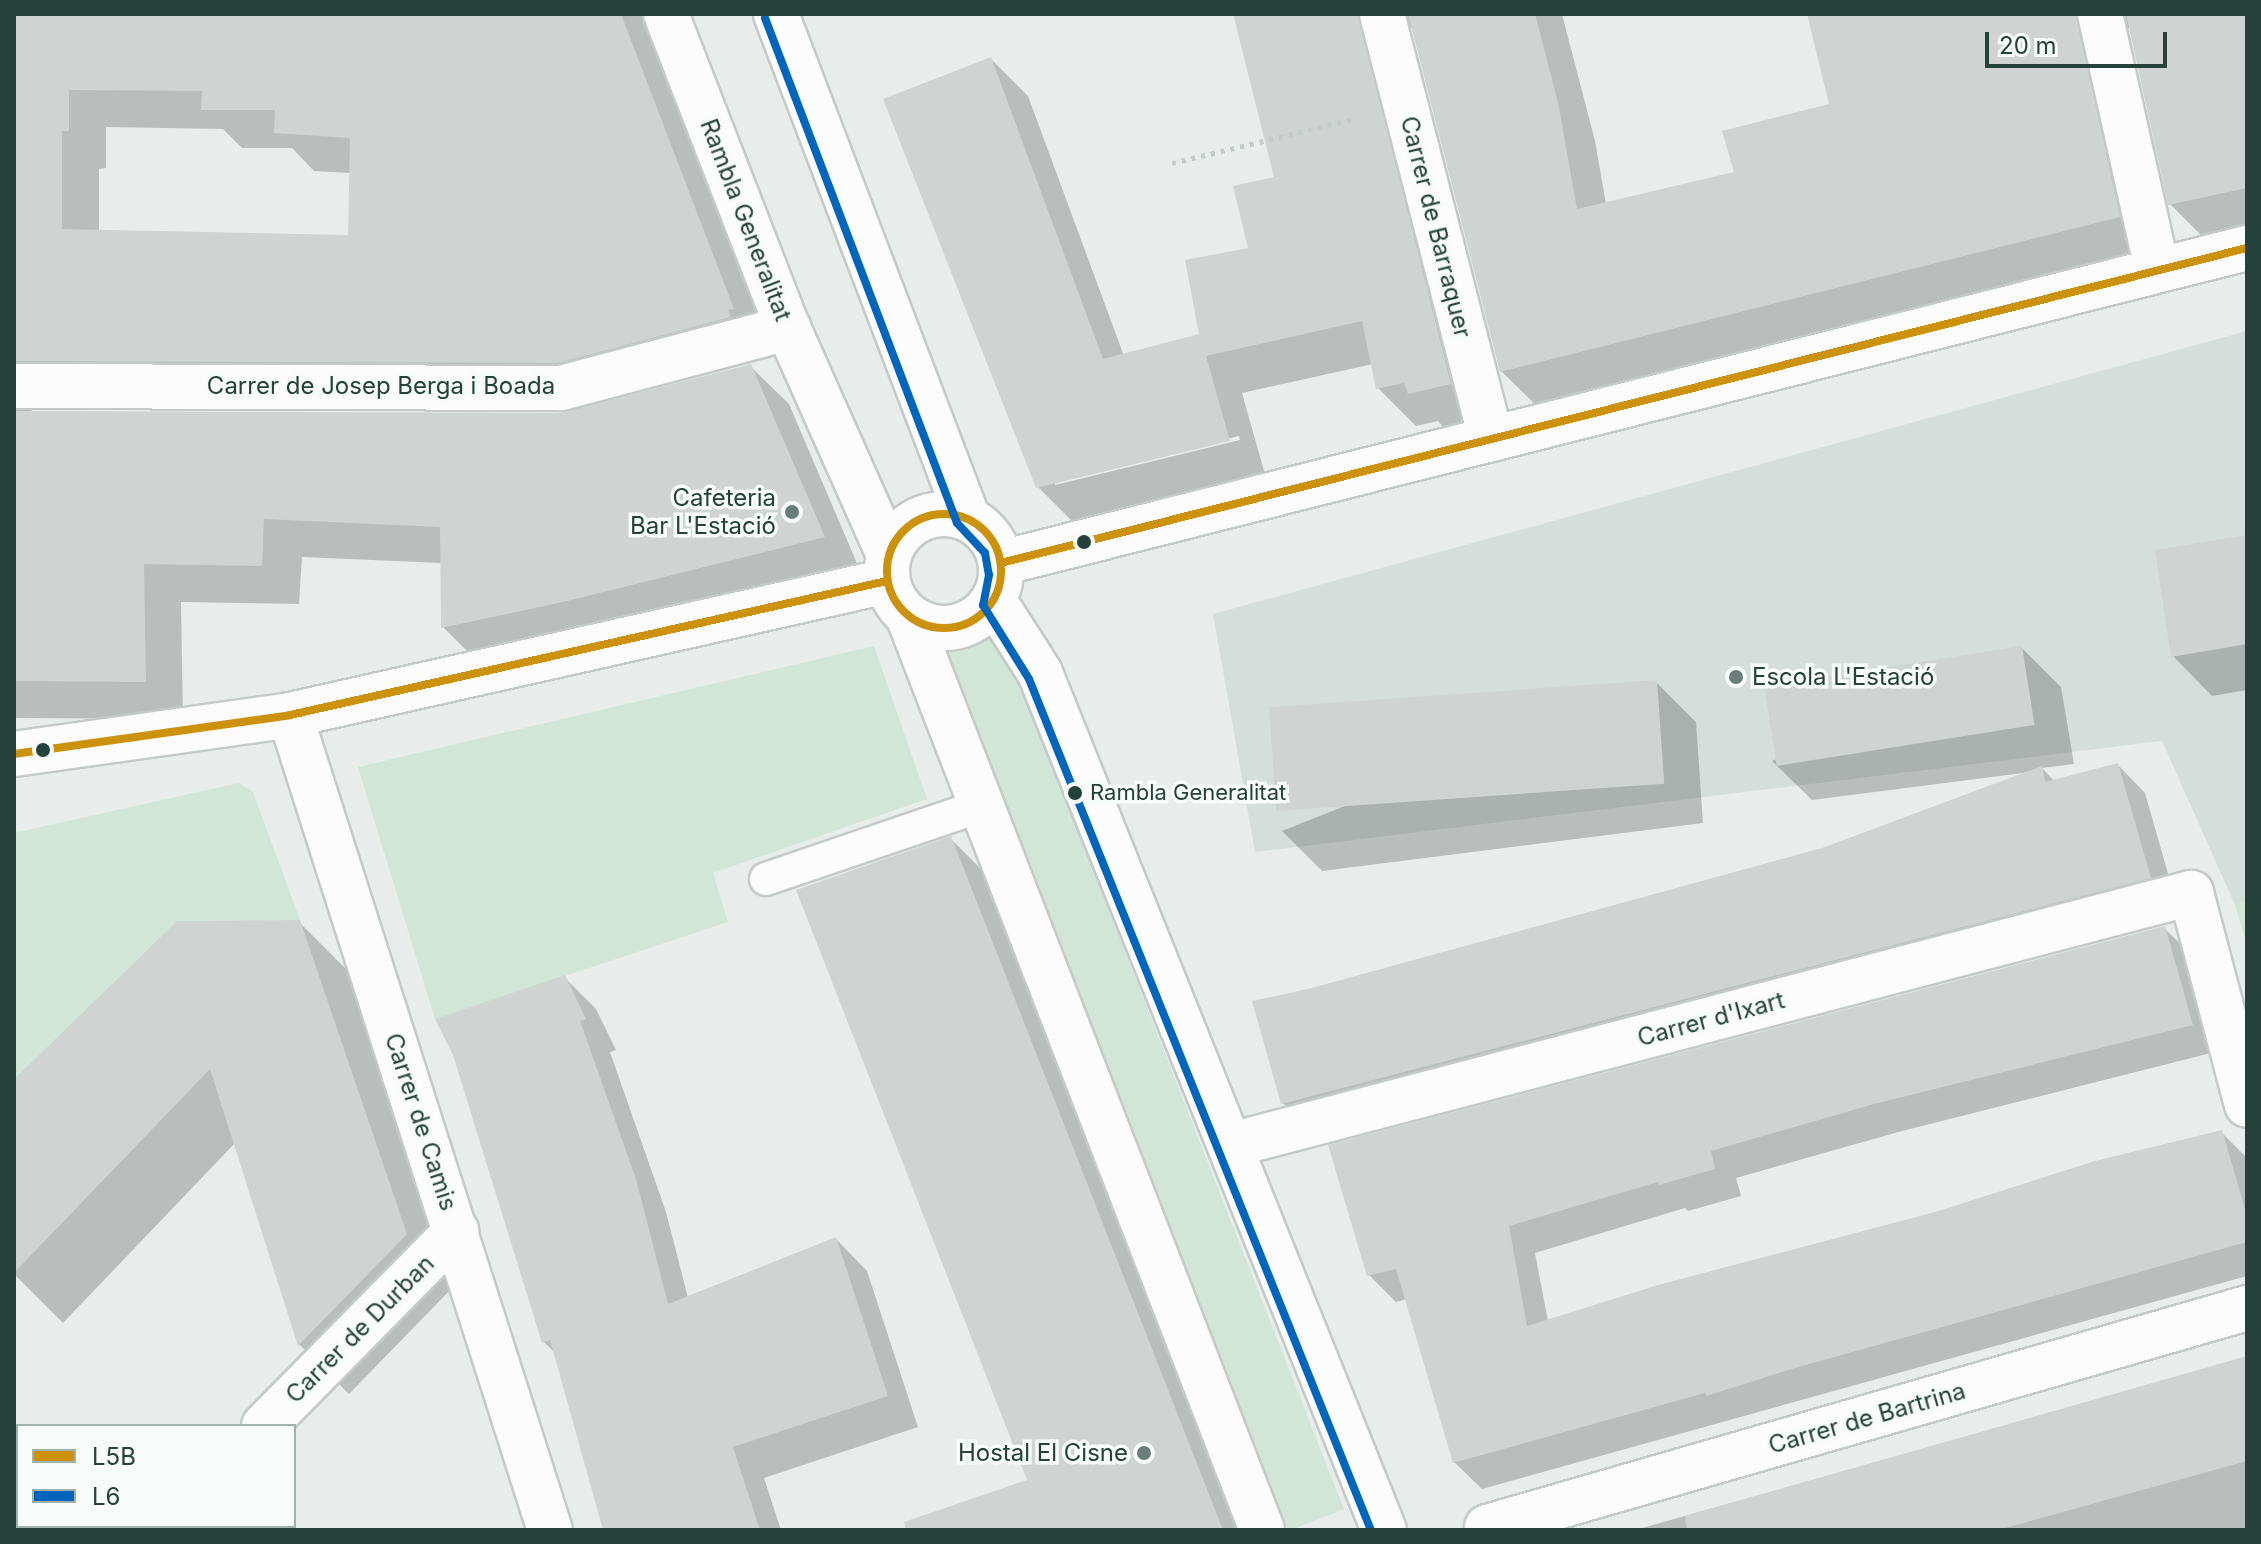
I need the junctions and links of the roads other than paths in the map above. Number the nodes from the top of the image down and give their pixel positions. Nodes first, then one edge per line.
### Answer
1 (666, 14) edge
2 (776, 14) edge
3 (1382, 14) edge
4 (2100, 14) edge
5 (2247, 248) edge
6 (2157, 270) junction
7 (788, 328) junction
8 (14, 386) edge
9 (1491, 439) junction
10 (968, 519) junction
11 (998, 582) junction
12 (895, 585) junction
13 (290, 715) junction
14 (14, 754) edge
15 (980, 806) junction
16 (766, 879) dead end
17 (2247, 1105) edge
18 (1231, 1145) junction
19 (456, 1231) junction
20 (2247, 1308) edge
21 (266, 1424) edge
22 (1487, 1527) dead end
23 (550, 1530) edge
24 (1262, 1530) edge
25 (1384, 1530) edge

1 - 7 street, Rambla Generalitat
2 - 10 street
3 - 9 street, Carrer de Barraquer
4 - 6 street
5 - 6 street
6 - 9 street
7 - 8 street, Carrer de Josep Berga i Boada
7 - 12 street, Rambla Generalitat
9 - 11 street
10 - 11 street
10 - 12 street
11 - 12 street
11 - 18 street
12 - 13 street
12 - 15 street, Rambla Generalitat
13 - 14 street
13 - 19 street, Carrer de Camis
15 - 16 lane
15 - 24 street, Rambla Generalitat
17 - 18 street, Carrer d'Ixart
18 - 25 street
19 - 21 street, Carrer de Durban
19 - 23 street, Carrer de Camis
20 - 22 street, Carrer de Bartrina

